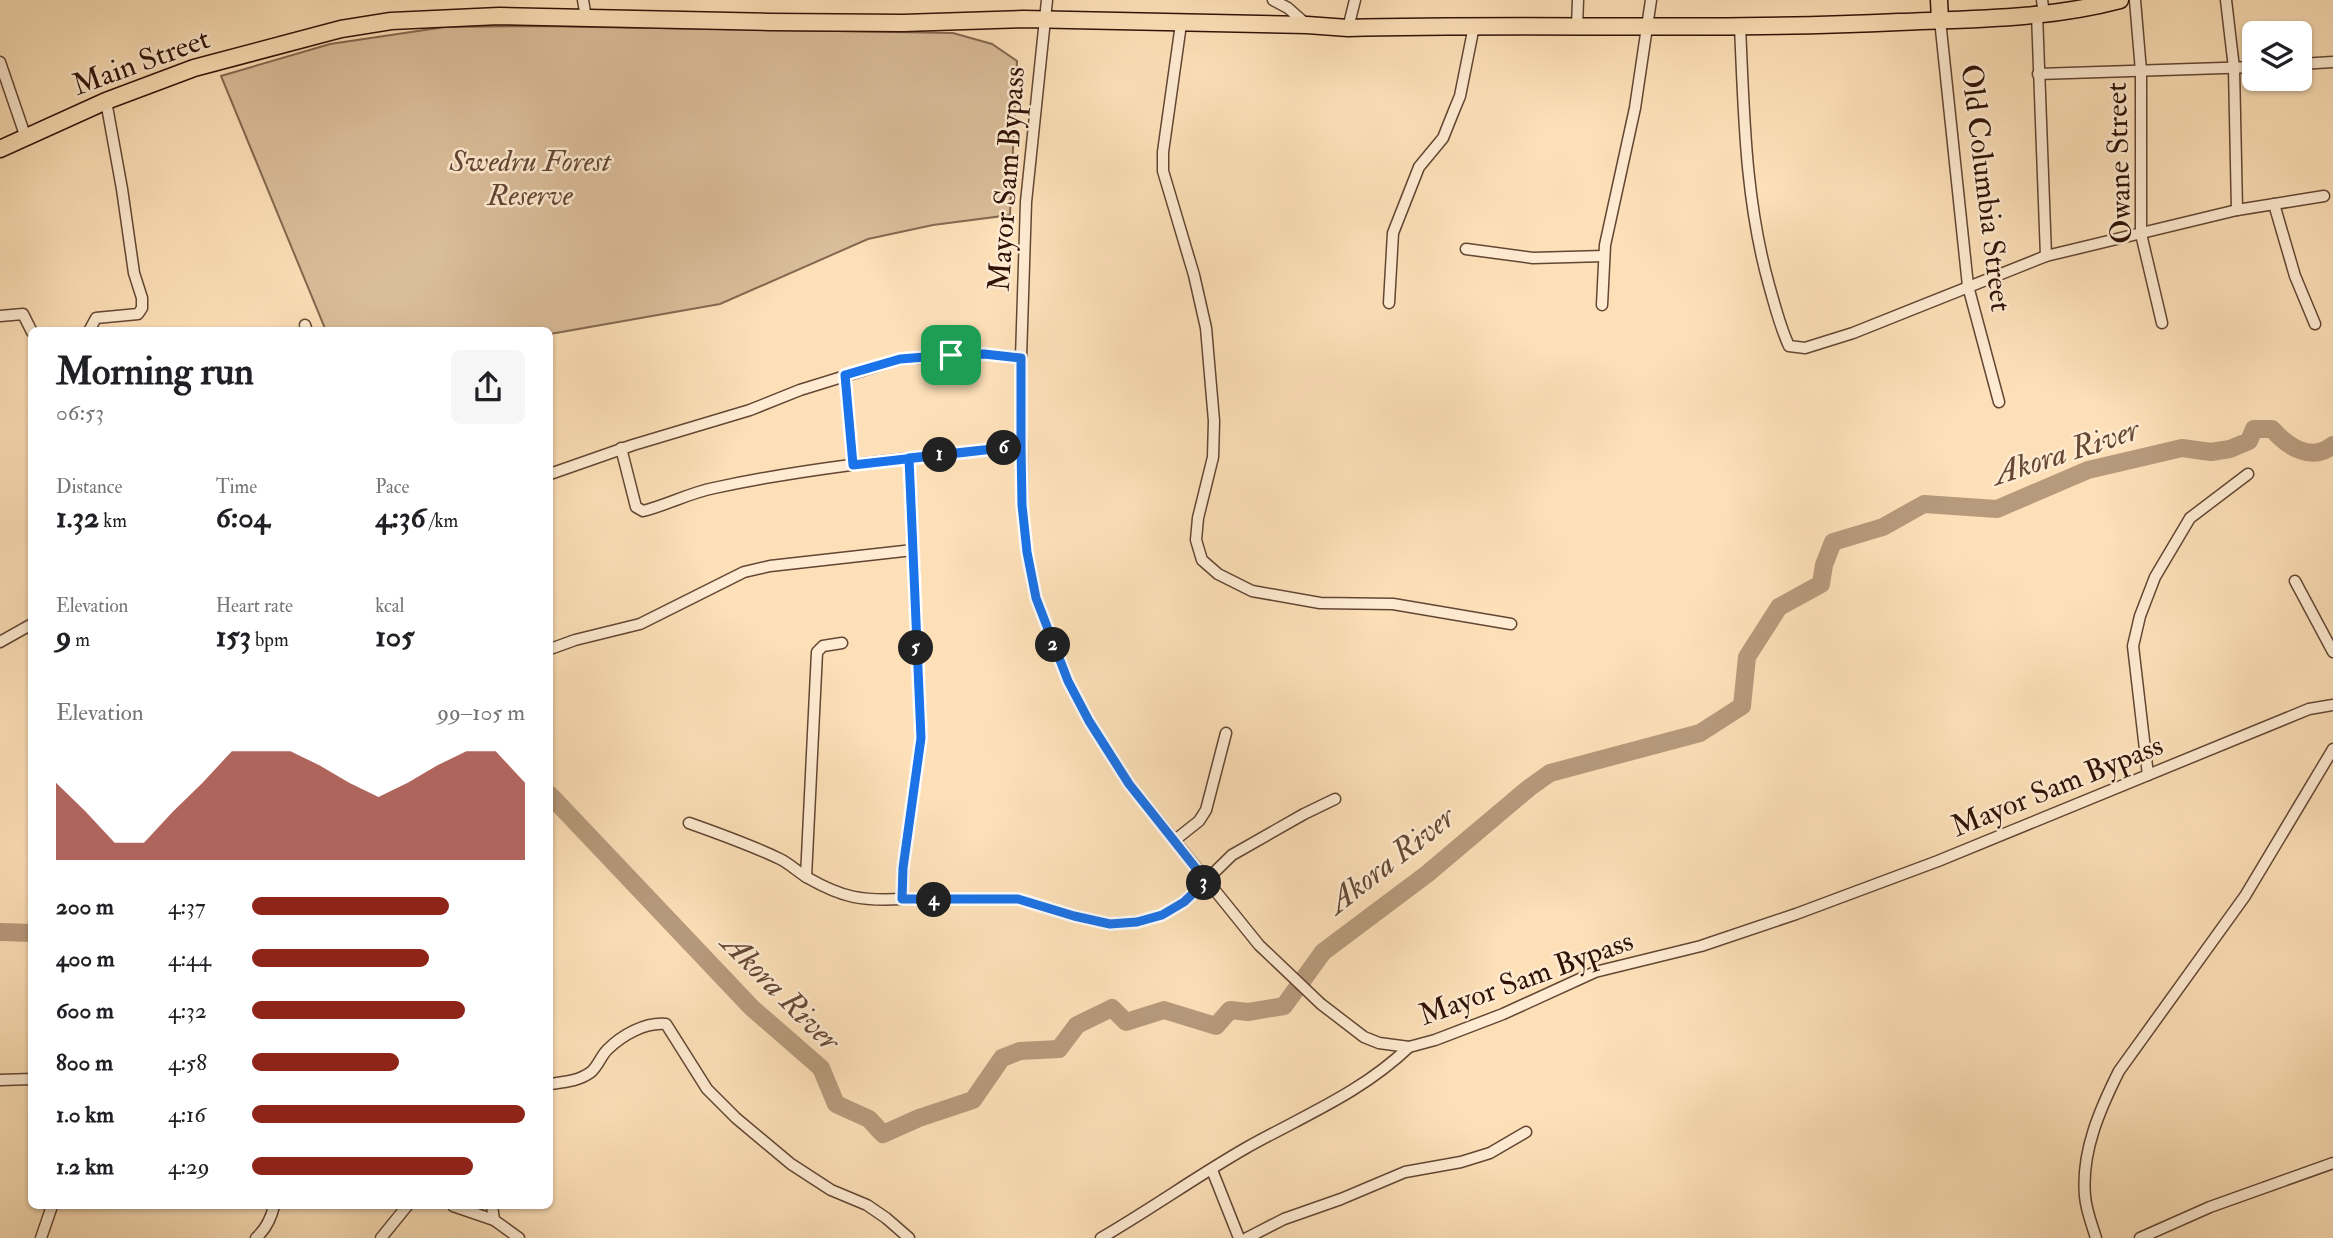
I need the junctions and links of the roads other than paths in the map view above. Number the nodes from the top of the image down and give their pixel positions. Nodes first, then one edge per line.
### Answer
1 (583, 0) edge
2 (1047, 0) edge
3 (1273, 0) edge
4 (1355, 0) edge
5 (1578, 0) edge
6 (1651, 0) edge
7 (1939, 0) edge
8 (2120, 0) edge
9 (2135, 0) edge
10 (2226, 0) edge
11 (2041, 9) edge
12 (586, 18) junction
13 (1940, 20) junction
14 (1045, 21) junction
15 (1181, 24) junction
16 (1307, 25) junction
17 (1474, 26) junction
18 (1577, 26) junction
19 (1648, 26) junction
20 (1740, 26) junction
21 (1348, 28) junction
22 (0, 62) edge
23 (2333, 62) edge
24 (2312, 63) edge
25 (2234, 68) junction
26 (2242, 68) edge
27 (2141, 71) junction
28 (2038, 74) junction
29 (106, 101) junction
30 (26, 138) junction
31 (0, 149) edge
32 (2324, 196) dead end
33 (2274, 204) junction
34 (2237, 210) junction
35 (2141, 234) junction
36 (1466, 249) dead end
37 (1604, 256) junction
38 (2046, 256) junction
39 (1968, 286) junction
40 (1389, 303) dead end
41 (1602, 305) dead end
42 (0, 316) edge
43 (2162, 323) dead end
44 (2315, 324) dead end
45 (30, 327) edge
46 (91, 327) edge
47 (1021, 358) junction
48 (845, 375) junction
49 (1999, 402) dead end
50 (1021, 446) junction
51 (621, 449) junction
52 (909, 458) junction
53 (853, 465) junction
54 (553, 473) edge
55 (2248, 474) dead end
56 (913, 550) junction
57 (2295, 581) dead end
58 (1511, 624) dead end
59 (28, 626) edge
60 (0, 642) edge
61 (842, 643) dead end
62 (553, 648) dead end
63 (2333, 652) edge
64 (2333, 705) edge
65 (1226, 733) dead end
66 (2333, 749) edge
67 (2148, 775) junction
68 (1335, 799) dead end
69 (689, 823) dead end
70 (1175, 840) junction
71 (806, 877) junction
72 (1206, 881) junction
73 (902, 899) junction
74 (1409, 1047) junction
75 (28, 1079) edge
76 (0, 1080) edge
77 (553, 1084) edge
78 (1526, 1132) dead end
79 (2333, 1163) edge
80 (1212, 1170) junction
81 (51, 1209) edge
82 (273, 1209) edge
83 (405, 1209) edge
84 (462, 1209) edge
85 (492, 1209) edge
86 (494, 1220) junction
87 (41, 1238) edge
88 (256, 1238) edge
89 (381, 1238) edge
90 (519, 1238) edge
91 (909, 1238) edge
92 (1101, 1238) edge
93 (1239, 1238) edge
94 (1247, 1238) edge
95 (2096, 1238) edge
96 (2140, 1238) edge

1 - 12 street
2 - 14 street, Mayor Sam Bypass
3 - 16 street
4 - 21 street
5 - 18 street
6 - 19 street
7 - 13 main road
8 - 11 main road, Main Street
9 - 27 street, Owane Street
10 - 25 street
11 - 13 main road, Main Street
11 - 28 street
12 - 14 main road, Main Street
12 - 29 main road, Main Street
13 - 20 main road, Main Street
13 - 39 street, Old Columbia Street
14 - 15 main road, Main Street
14 - 47 street, Mayor Sam Bypass
15 - 16 main road, Main Street
15 - 58 street
16 - 21 main road, Main Street
17 - 18 main road, Main Street
17 - 21 main road, Main Street
17 - 40 street
18 - 19 main road, Main Street
19 - 20 main road, Main Street
19 - 37 street
20 - 39 street
22 - 30 street
23 - 24 street
25 - 26 street
25 - 27 street
25 - 34 street
27 - 28 street
27 - 35 street, Owane Street
28 - 38 street
29 - 30 main road, Main Street
29 - 46 street
30 - 31 main road, Main Street
32 - 33 street
33 - 34 street
33 - 44 street
34 - 35 street
35 - 38 street
35 - 43 street, Owane Street
36 - 37 street
37 - 41 street
38 - 39 street
39 - 49 street, Old Columbia Street
42 - 45 street
47 - 48 street
47 - 50 street, Mayor Sam Bypass
48 - 51 street
48 - 53 street
50 - 52 street
50 - 70 street, Mayor Sam Bypass
51 - 53 street
51 - 54 street
52 - 53 street
52 - 56 street
55 - 67 street
56 - 62 street
56 - 73 street
57 - 63 street
59 - 60 street
61 - 71 street
64 - 67 street, Mayor Sam Bypass
65 - 70 street
66 - 95 street
67 - 74 street, Mayor Sam Bypass
68 - 72 street
69 - 71 street
70 - 72 street, Mayor Sam Bypass
71 - 73 street
72 - 73 street
72 - 74 street, Mayor Sam Bypass
74 - 80 street
75 - 76 street
77 - 91 street
78 - 94 street
79 - 96 street
80 - 92 street
80 - 93 street
81 - 87 street
82 - 88 street
83 - 89 street
84 - 86 street
85 - 86 street
86 - 90 street

